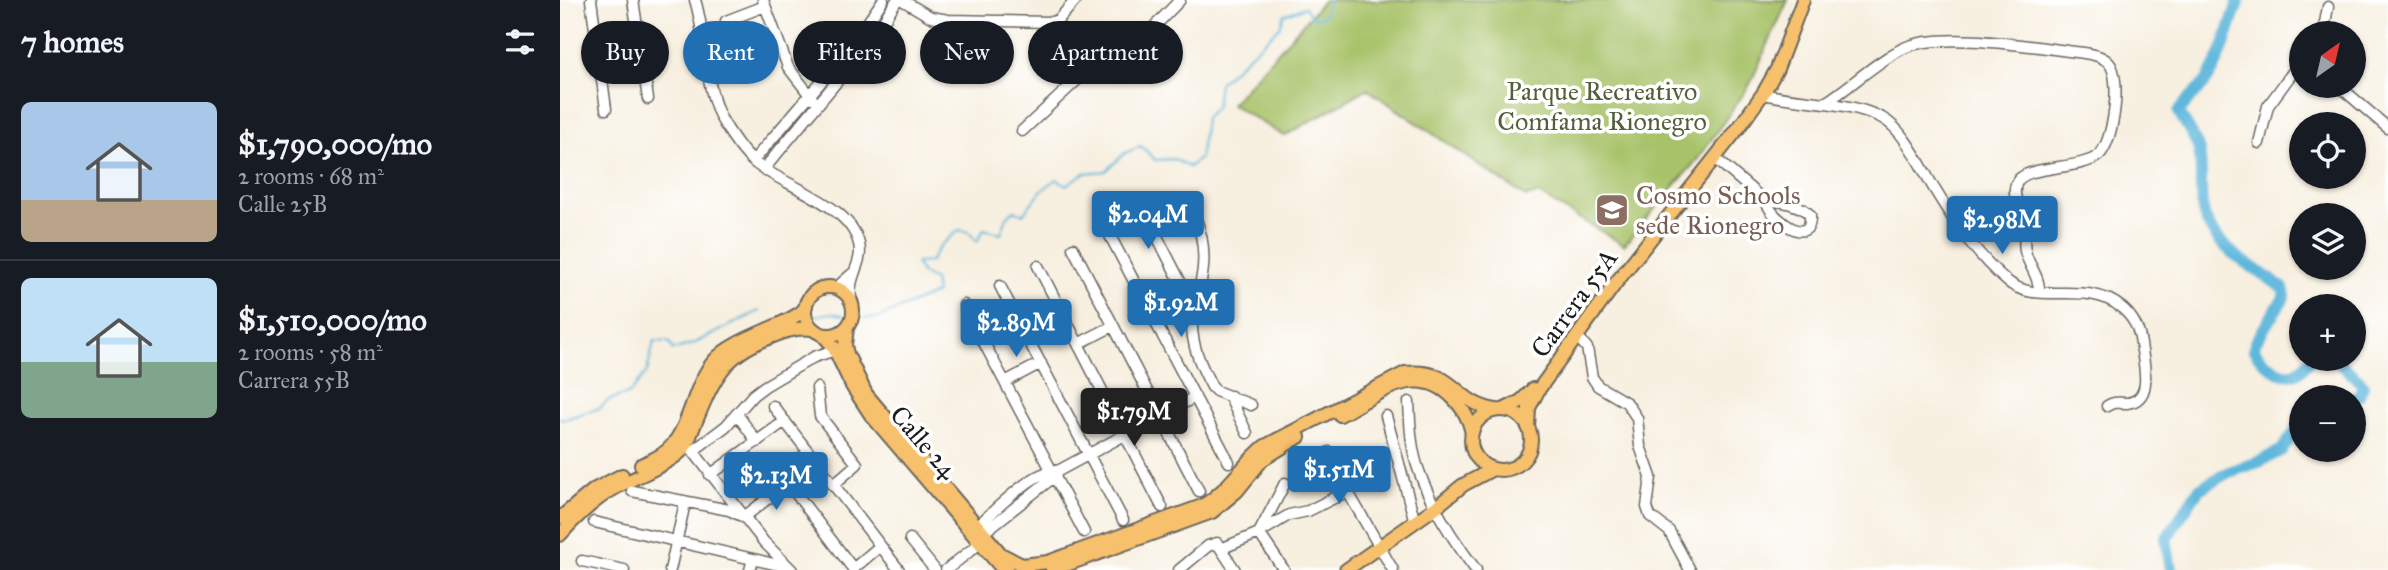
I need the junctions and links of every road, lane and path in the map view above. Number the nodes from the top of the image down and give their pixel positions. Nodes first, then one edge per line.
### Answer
1 (591, 0) edge
2 (633, 0) edge
3 (695, 0) edge
4 (883, 0) edge
5 (900, 0) edge
6 (1076, 0) edge
7 (1797, 0) edge
8 (1803, 0) edge
9 (1175, 1) edge
10 (764, 3) edge
11 (2328, 7) dead end
12 (594, 21) edge
13 (636, 21) edge
14 (726, 21) dead end
15 (871, 21) edge
16 (2325, 21) edge
17 (2289, 77) edge
18 (603, 84) edge
19 (646, 84) edge
20 (825, 84) edge
21 (1763, 94) junction
22 (2353, 98) edge
23 (648, 99) dead end
24 (814, 100) junction
25 (1825, 103) junction
26 (606, 109) dead end
27 (2388, 128) edge
28 (1022, 131) dead end
29 (2259, 143) dead end
30 (1715, 158) junction
31 (753, 161) junction
32 (764, 169) junction
33 (1767, 203) dead end
34 (1144, 211) dead end
35 (1153, 226) junction
36 (1107, 230) dead end
37 (1073, 248) dead end
38 (1038, 266) dead end
39 (856, 268) junction
40 (1000, 286) dead end
41 (836, 288) junction
42 (2039, 291) junction
43 (1176, 292) junction
44 (851, 301) junction
45 (1195, 303) junction
46 (964, 305) dead end
47 (806, 306) junction
48 (1147, 307) junction
49 (1113, 326) junction
50 (847, 328) junction
51 (818, 332) junction
52 (1577, 336) junction
53 (1078, 344) junction
54 (835, 350) junction
55 (1041, 363) junction
56 (1006, 382) junction
57 (817, 388) dead end
58 (1231, 396) junction
59 (1195, 397) junction
60 (1409, 402) dead end
61 (1251, 405) dead end
62 (773, 406) dead end
63 (2107, 406) dead end
64 (1500, 410) junction
65 (737, 414) junction
66 (1160, 416) junction
67 (1386, 416) dead end
68 (785, 421) junction
69 (1528, 427) junction
70 (1247, 433) dead end
71 (1472, 433) junction
72 (1125, 435) junction
73 (757, 442) junction
74 (1472, 448) junction
75 (1329, 452) dead end
76 (808, 453) junction
77 (1089, 455) junction
78 (1229, 462) dead end
79 (1493, 469) junction
80 (1055, 472) junction
81 (710, 475) junction
82 (788, 483) junction
83 (1285, 483) dead end
84 (833, 485) junction
85 (1463, 485) junction
86 (632, 491) dead end
87 (1199, 491) dead end
88 (1348, 492) junction
89 (685, 503) junction
90 (1162, 507) dead end
91 (1436, 508) junction
92 (744, 517) junction
93 (560, 518) edge
94 (1123, 520) dead end
95 (594, 522) dead end
96 (1415, 522) junction
97 (1084, 532) dead end
98 (1259, 533) junction
99 (980, 534) junction
100 (560, 535) edge
101 (910, 538) dead end
102 (676, 542) junction
103 (1380, 546) junction
104 (880, 547) junction
105 (1223, 548) junction
106 (582, 561) dead end
107 (752, 565) edge
108 (959, 566) edge
109 (1002, 567) edge
110 (790, 569) edge
111 (624, 570) edge
112 (670, 570) edge
113 (853, 570) edge
114 (899, 570) edge
115 (935, 570) edge
116 (946, 570) edge
117 (1052, 570) edge
118 (1180, 570) edge
119 (1235, 570) edge
120 (1284, 570) edge
121 (1346, 570) edge
122 (1392, 570) edge
123 (1476, 570) edge
124 (1690, 570) edge

1 - 12 street
2 - 13 street
3 - 31 street
4 - 15 street
5 - 6 street
5 - 24 street
7 - 64 main road, Carrera 55A
8 - 21 main road, Carrera 55A
9 - 28 street
10 - 14 street
10 - 24 street
11 - 16 street
17 - 29 street
18 - 26 street
19 - 23 street
20 - 24 street
21 - 25 street
21 - 30 main road, Carrera 55A
22 - 27 street
24 - 31 street
24 - 32 street
25 - 42 street
25 - 42 street
30 - 33 street
30 - 52 main road, Carrera 55A
31 - 32 street
32 - 39 street
34 - 35 street
35 - 43 street
35 - 45 street
36 - 48 street
37 - 49 street
38 - 53 street
39 - 41 street
39 - 44 street
40 - 55 street
41 - 44 main road
41 - 47 main road
42 - 63 street
43 - 45 street
43 - 48 street
44 - 50 main road
45 - 58 street
46 - 56 street
47 - 51 main road
47 - 93 main road
48 - 59 street
49 - 53 street
49 - 66 street
50 - 51 main road
50 - 99 main road, Calle 24
51 - 54 main road, Calle 24
51 - 100 main road
52 - 69 main road, Carrera 55A
52 - 124 street
53 - 72 street
54 - 65 street
54 - 99 main road, Calle 24
55 - 56 street
55 - 77 street
56 - 80 street
57 - 84 street
58 - 61 street
58 - 70 street
59 - 66 street
59 - 78 street
60 - 91 street
62 - 68 street
64 - 69 main road
64 - 71 main road
64 - 109 main road
65 - 73 street
65 - 81 street
66 - 72 street
66 - 87 street
67 - 96 street
68 - 73 street
68 - 76 street
69 - 79 main road
71 - 74 main road
71 - 117 main road
72 - 77 street
72 - 90 street
73 - 81 street
74 - 79 main road
74 - 85 main road
75 - 88 street
76 - 82 street
76 - 84 street
77 - 80 street
77 - 94 street
79 - 85 main road
80 - 97 street
80 - 99 street
81 - 92 street
82 - 92 street
82 - 113 street
83 - 98 street
84 - 104 street
85 - 91 main road
86 - 89 street
88 - 98 street
88 - 103 street
89 - 92 street
89 - 102 street
91 - 96 main road
91 - 123 street
92 - 110 street
95 - 102 street
96 - 103 main road
98 - 105 street
98 - 120 street
99 - 108 street
99 - 109 main road, Calle 24
101 - 115 street
102 - 107 street
102 - 112 street
103 - 121 main road
103 - 122 street
104 - 113 street
104 - 114 street
105 - 118 street
105 - 119 street
106 - 111 street
107 - 110 street
108 - 116 street

